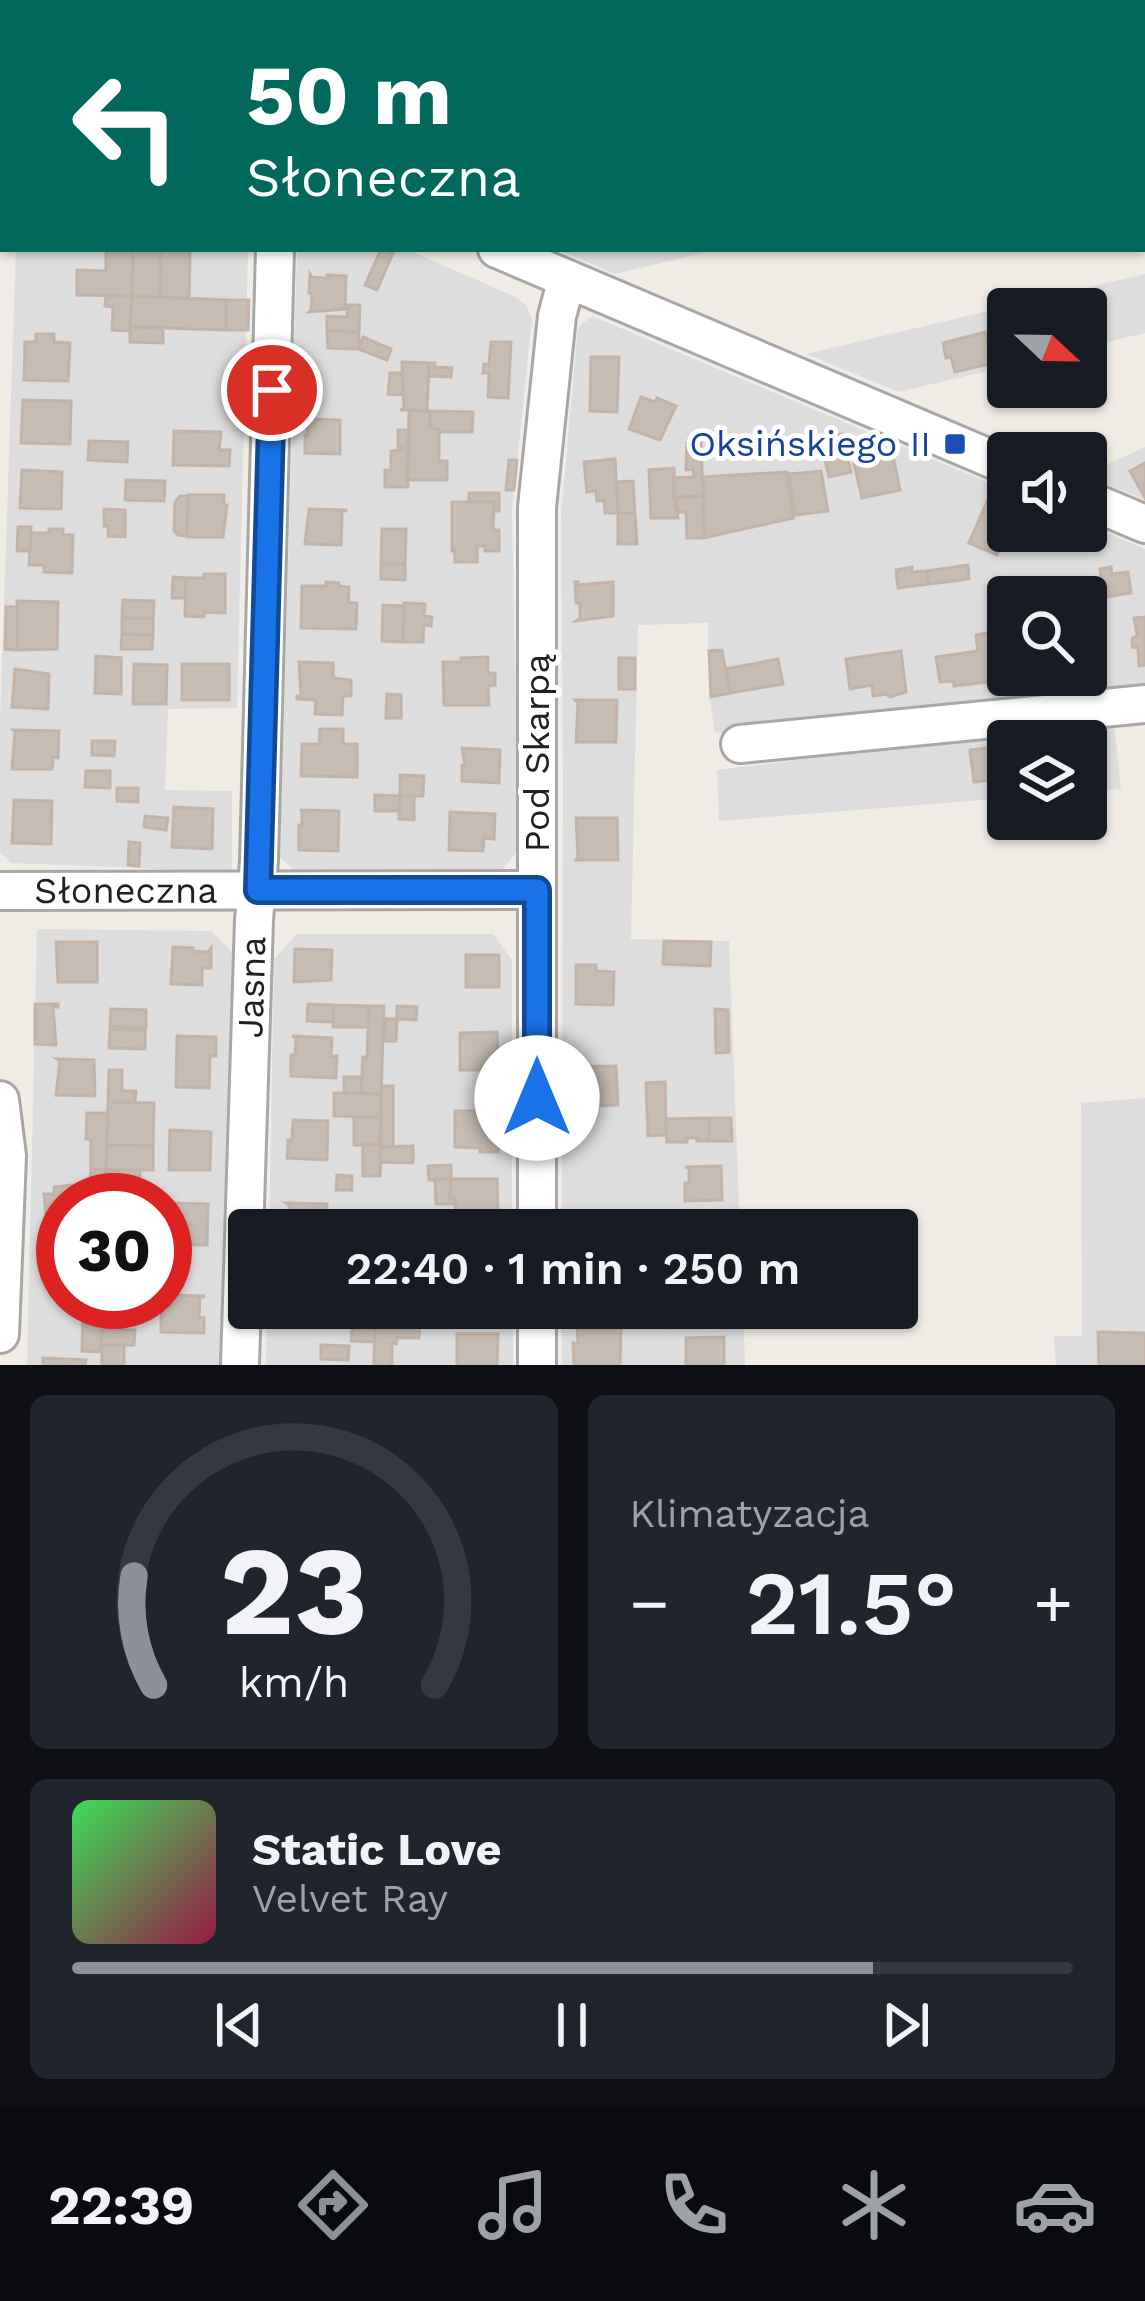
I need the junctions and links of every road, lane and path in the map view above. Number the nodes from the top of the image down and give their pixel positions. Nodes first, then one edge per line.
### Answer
1 (275, 252) edge
2 (504, 252) edge
3 (567, 279) junction
4 (987, 457) edge
5 (1107, 508) edge
6 (1145, 524) edge
7 (1145, 704) edge
8 (740, 743) dead end
9 (258, 890) junction
10 (537, 890) junction
11 (0, 891) edge
12 (0, 1100) edge
13 (537, 1209) edge
14 (1, 1244) edge
15 (537, 1329) edge
16 (0, 1334) edge
17 (240, 1365) edge
18 (537, 1365) edge

1 - 9 street, Jasna
2 - 3 street
3 - 4 street
3 - 10 street, Pod Skarpą
5 - 6 street
7 - 8 street
9 - 10 street, Słoneczna
9 - 11 street, Słoneczna
9 - 17 street, Jasna
10 - 13 street, Pod Skarpą
12 - 14 street
14 - 16 street
15 - 18 street

